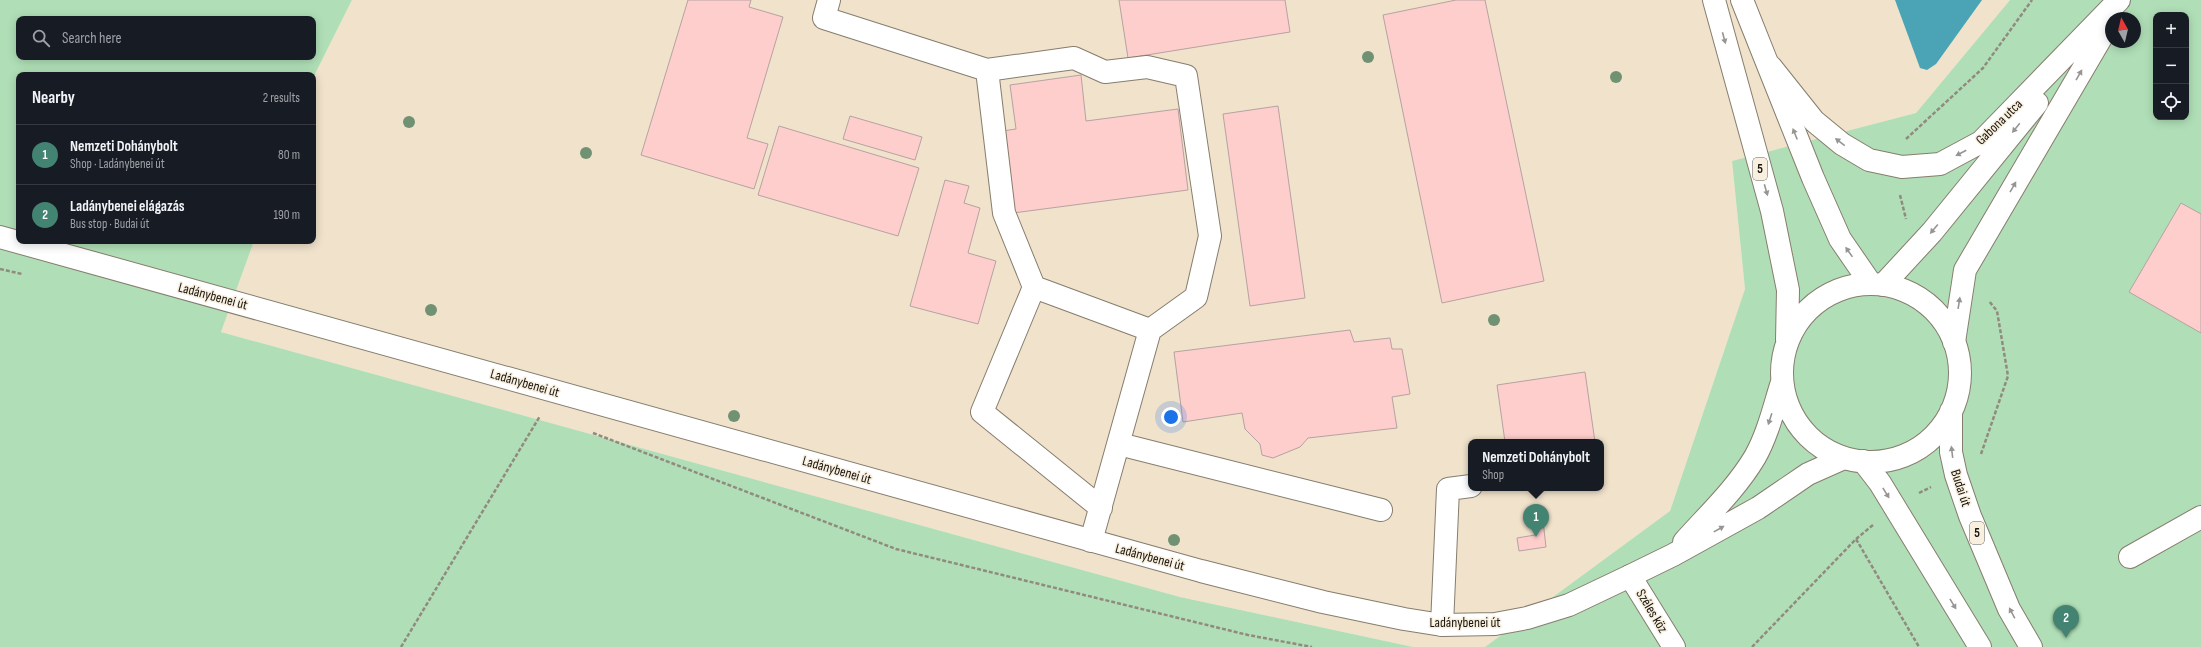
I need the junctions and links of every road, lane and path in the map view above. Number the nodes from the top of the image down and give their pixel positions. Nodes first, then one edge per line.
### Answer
1 (829, 0) edge
2 (1714, 0) edge
3 (1742, 0) edge
4 (2032, 0) edge
5 (2121, 0) edge
6 (2116, 12) edge
7 (2105, 31) edge
8 (1766, 61) junction
9 (987, 70) junction
10 (1906, 138) dead end
11 (0, 237) edge
12 (16, 241) edge
13 (25, 244) edge
14 (0, 268) edge
15 (23, 275) dead end
16 (1877, 284) junction
17 (1034, 287) junction
18 (1150, 330) junction
19 (1787, 341) junction
20 (1954, 342) junction
21 (1782, 382) junction
22 (555, 391) junction
23 (1951, 411) junction
24 (586, 430) dead end
25 (1119, 444) junction
26 (1853, 460) junction
27 (1468, 486) edge
28 (1101, 508) junction
29 (1381, 510) dead end
30 (2201, 517) edge
31 (1091, 541) junction
32 (1673, 555) junction
33 (2130, 557) dead end
34 (1630, 576) junction
35 (1442, 625) junction
36 (401, 647) edge
37 (1312, 647) edge
38 (1674, 647) edge
39 (1752, 647) edge
40 (1919, 647) edge
41 (1980, 647) edge
42 (2030, 647) edge

1 - 9 main road
2 -> 19 main road, 5
3 - 8 main road
4 - 10 path
5 - 6 main road
5 -> 8 main road, Gabona utca
5 -> 16 main road, Gabona utca
20 -> 7 main road
16 -> 8 main road
9 - 17 main road
9 - 18 main road
11 - 12 main road, Ladánybenei út
13 - 22 main road, Ladánybenei út
14 - 15 path
16 - 19 main road, 5
16 - 20 main road, 5
17 - 18 main road
17 - 28 main road
18 - 25 main road
19 - 21 main road, 5
20 - 23 main road, 5
21 - 26 main road, 5
21 -> 32 main road
22 - 31 main road, Ladánybenei út
22 - 36 path
23 - 26 main road, 5
42 -> 23 main road, Budai út / 5
24 - 37 path
25 - 28 main road
25 - 29 main road
32 -> 26 main road, Ladánybenei út
26 -> 41 main road, 5
27 - 35 main road
28 - 31 main road
30 - 33 main road
31 - 35 main road, Ladánybenei út
32 - 34 main road, Ladánybenei út
34 - 35 main road, Ladánybenei út
34 - 38 main road, Széles köz
39 - 40 path

